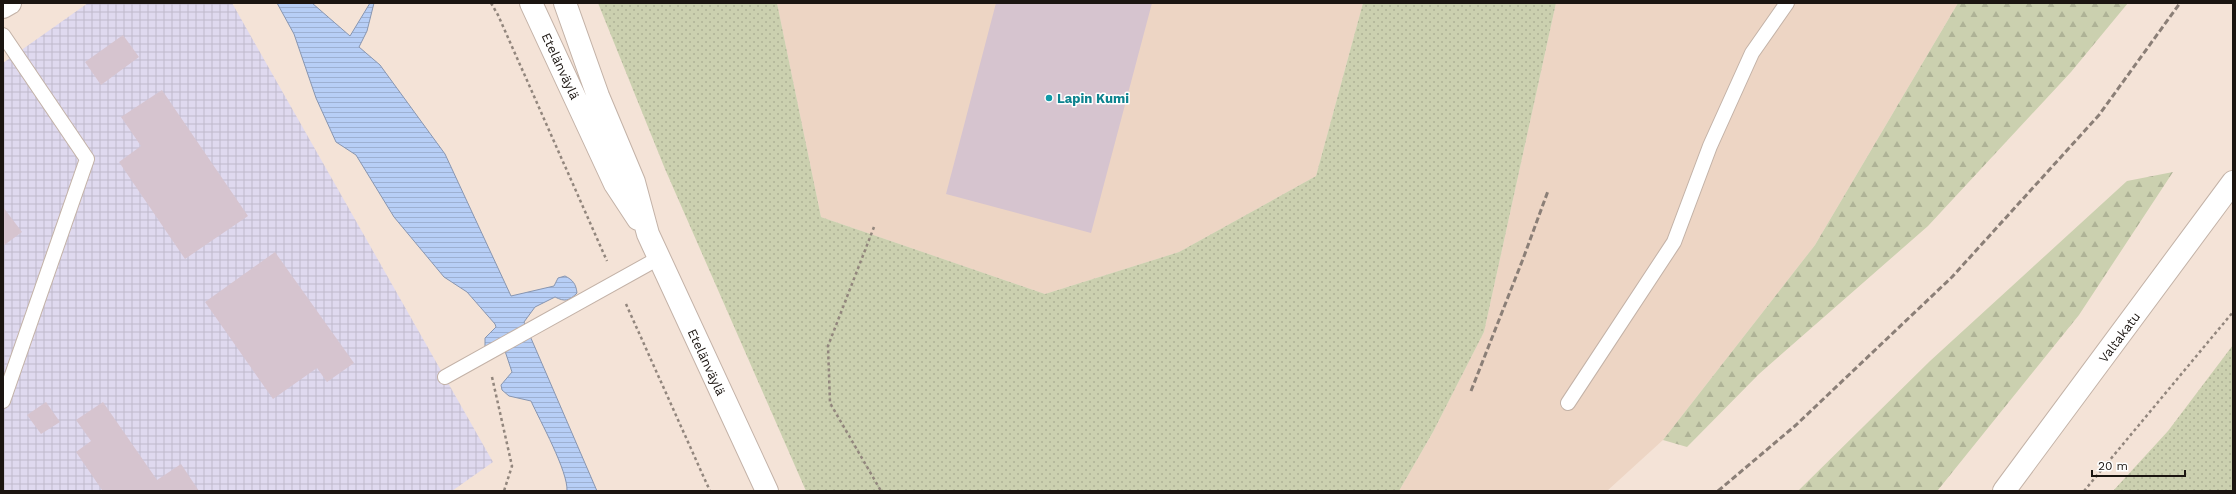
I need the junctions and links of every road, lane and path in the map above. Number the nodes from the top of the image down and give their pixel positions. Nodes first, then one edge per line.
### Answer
1 (10, 3) edge
2 (491, 3) edge
3 (531, 3) edge
4 (565, 3) edge
5 (1787, 3) edge
6 (3, 7) edge
7 (3, 35) edge
8 (2233, 182) edge
9 (874, 227) dead end
10 (648, 234) junction
11 (659, 258) junction
12 (616, 281) junction
13 (2233, 312) edge
14 (486, 354) junction
15 (445, 377) dead end
16 (3, 401) edge
17 (1568, 403) dead end
18 (504, 491) edge
19 (710, 491) edge
20 (767, 491) edge
21 (880, 491) edge
22 (2004, 491) edge
23 (2084, 491) edge

1 - 6 main road
2 - 12 path
3 - 10 main road, Etelänväylä
4 - 10 main road, Etelänväylä
5 - 17 lane
7 - 16 lane
8 - 22 main road, Valtakatu
9 - 21 path
10 - 11 main road, Etelänväylä
11 - 12 lane
11 - 20 main road, Etelänväylä
12 - 14 lane
12 - 19 path
13 - 23 path
14 - 15 lane
14 - 18 path

